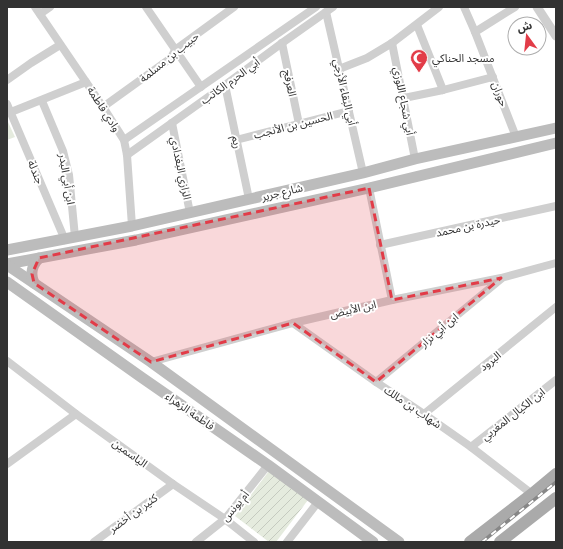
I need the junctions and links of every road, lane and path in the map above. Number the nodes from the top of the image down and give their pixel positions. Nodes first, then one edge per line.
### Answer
1 (35, 7) edge
2 (50, 7) edge
3 (146, 7) edge
4 (234, 7) edge
5 (316, 7) edge
6 (440, 7) edge
7 (464, 7) edge
8 (515, 7) edge
9 (537, 7) edge
10 (329, 9) edge
11 (40, 14) junction
12 (416, 25) junction
13 (475, 32) junction
14 (556, 36) edge
15 (282, 43) junction
16 (392, 43) junction
17 (60, 45) junction
18 (175, 50) junction
19 (339, 69) junction
20 (493, 77) junction
21 (7, 80) edge
22 (86, 82) junction
23 (225, 85) junction
24 (201, 87) junction
25 (443, 90) junction
26 (404, 98) junction
27 (42, 101) junction
28 (7, 104) edge
29 (103, 107) junction
30 (349, 111) junction
31 (11, 112) junction
32 (172, 123) junction
33 (299, 124) junction
34 (556, 128) edge
35 (516, 137) junction
36 (124, 140) junction
37 (236, 140) junction
38 (556, 143) edge
39 (127, 155) junction
40 (415, 159) junction
41 (363, 173) junction
42 (369, 188) junction
43 (249, 200) junction
44 (556, 206) edge
45 (190, 213) junction
46 (132, 226) junction
47 (70, 238) junction
48 (380, 245) junction
49 (10, 250) edge
50 (39, 258) junction
51 (556, 263) edge
52 (9, 265) edge
53 (502, 278) junction
54 (7, 282) edge
55 (34, 283) junction
56 (392, 300) junction
57 (556, 308) edge
58 (293, 323) junction
59 (120, 342) junction
60 (109, 354) junction
61 (7, 361) edge
62 (151, 362) junction
63 (141, 377) junction
64 (556, 380) edge
65 (376, 382) junction
66 (76, 414) junction
67 (424, 414) junction
68 (471, 447) junction
69 (7, 464) edge
70 (268, 465) junction
71 (556, 474) edge
72 (173, 484) junction
73 (532, 494) junction
74 (556, 498) edge
75 (318, 502) junction
76 (225, 519) junction
77 (503, 541) edge
78 (94, 542) edge
79 (196, 542) edge
80 (254, 542) edge
81 (287, 542) edge
82 (373, 542) edge
83 (399, 542) edge
84 (470, 542) edge

1 - 11 street, وادي فاطمة
2 - 11 street
3 - 18 street
4 - 18 street, حبيب بن مسلمة
5 - 24 street, أبي الحرم الكاتب
6 - 12 street
7 - 13 street, حوران
8 - 13 street
9 - 14 street
10 - 15 street, أبي الحرم الكاتب
10 - 19 street, أبي البقاء الأزجي
11 - 17 street, وادي فاطمة
12 - 16 street
12 - 25 street
13 - 20 street, حوران
15 - 23 street, أبي الحرم الكاتب
15 - 33 street, العرفج
16 - 19 street
16 - 26 street, أبي شجاع اللوزي
17 - 21 street
17 - 22 street, وادي فاطمة
18 - 24 street
18 - 29 street, حبيب بن مسلمة
19 - 30 street, أبي البقاء الأزجي
20 - 25 street
20 - 35 street, حوران
22 - 27 street
22 - 29 street, وادي فاطمة
23 - 32 street, أبي الحرم الكاتب
23 - 37 street, ريم
24 - 36 street, أبي الحرم الكاتب
25 - 26 street
26 - 40 street, أبي شجاع اللوزي
27 - 31 street
27 - 47 street, ابن أبي البدر
28 - 31 street, جندلة
29 - 36 street, وادي فاطمة
30 - 33 street, الحسين بن الأنجب
30 - 41 street, أبي البقاء الأزجي
31 - 47 street, جندلة
32 - 39 street, أبي الحرم الكاتب
32 - 45 street, الرازي البغدادي
33 - 37 street, الحسين بن الأنجب
34 - 35 main road, شارع جرير
35 - 40 main road, شارع جرير
36 - 39 street, وادي فاطمة
37 - 43 street, ريم
38 - 42 main road, شارع جرير
39 - 46 street, وادي فاطمة
40 - 41 main road, شارع جرير
41 - 43 main road, شارع جرير
42 - 48 street
42 - 50 main road, شارع جرير
43 - 45 main road, شارع جرير
44 - 48 street, حيدرة بن محمد
45 - 46 main road, شارع جرير
46 - 47 main road, شارع جرير
47 - 49 main road, شارع جرير
48 - 56 street
50 - 52 main road, شارع جرير
50 - 55 main road
51 - 53 street, ابن الأبيض
52 - 55 main road
53 - 56 street, ابن الأبيض
53 - 65 street, ابن أبي نزار
54 - 60 main road, فاطمة الزهراء
55 - 59 main road
56 - 58 street, ابن الأبيض
57 - 67 street, البرود
58 - 62 street, ابن الأبيض
58 - 65 street, شهاب بن مالك
59 - 60 main road
59 - 62 main road
60 - 63 main road, فاطمة الزهراء
61 - 66 street, الياسمين
62 - 63 main road
62 - 83 main road
63 - 70 main road, فاطمة الزهراء
64 - 68 street, ابن الكيال المغربي
65 - 67 street, شهاب بن مالك
66 - 69 street
66 - 72 street, الياسمين
67 - 68 street, شهاب بن مالك
68 - 73 street, شهاب بن مالك
70 - 75 main road, فاطمة الزهراء
70 - 76 street, أم يونس
71 - 73 main road
72 - 76 street, الياسمين
72 - 78 street, كثير بن أخضر
73 - 84 main road
74 - 77 main road
75 - 81 street
75 - 82 main road, فاطمة الزهراء
76 - 79 street, أم يونس
76 - 80 street, الياسمين

